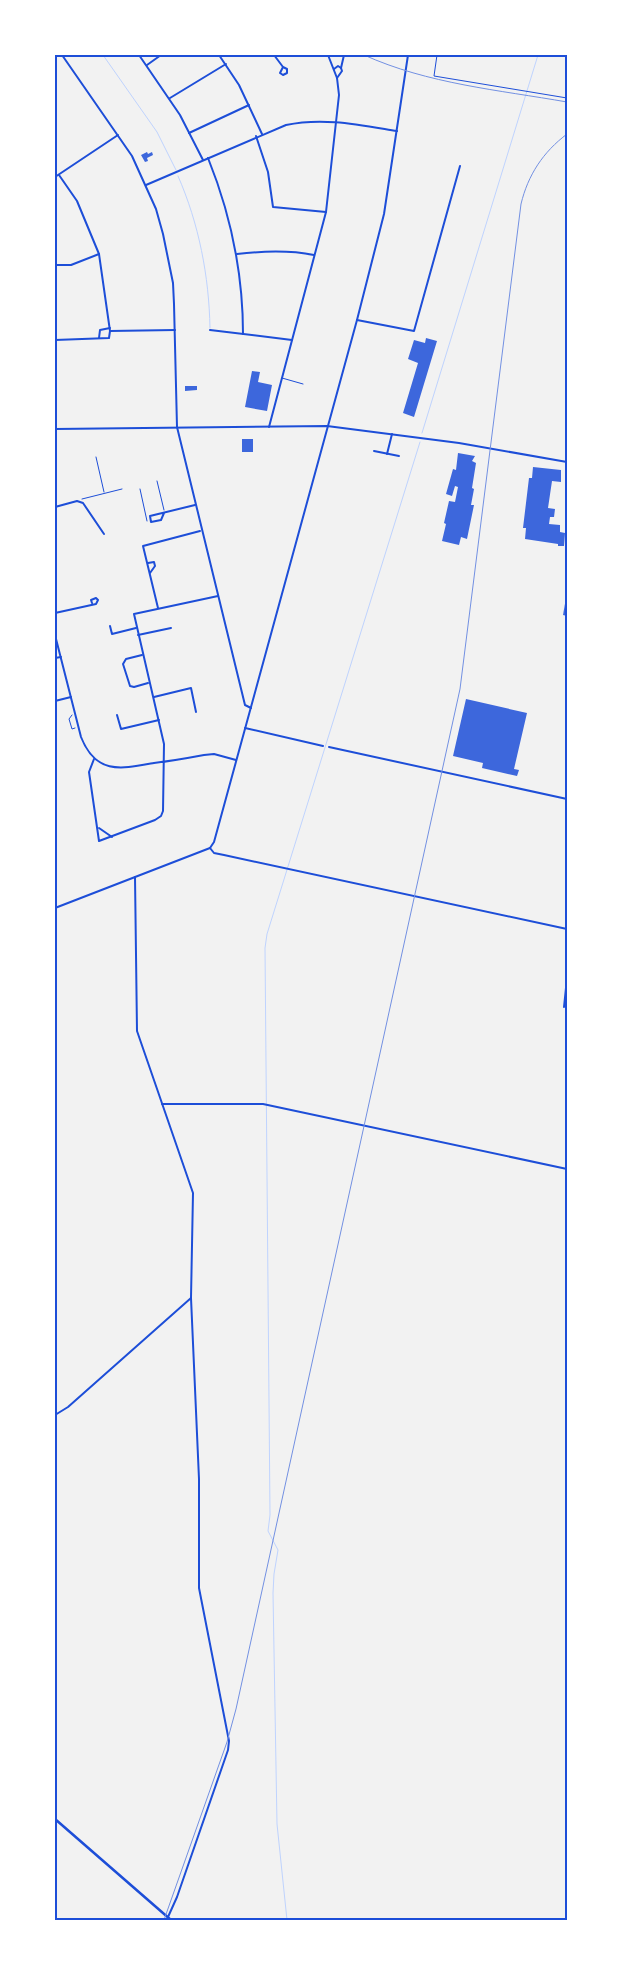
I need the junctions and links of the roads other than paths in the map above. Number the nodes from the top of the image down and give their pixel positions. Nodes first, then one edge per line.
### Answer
1 (62, 55) edge
2 (139, 55) edge
3 (161, 55) edge
4 (219, 55) edge
5 (274, 55) edge
6 (328, 55) edge
7 (344, 55) edge
8 (408, 55) edge
9 (226, 64) junction
10 (146, 66) junction
11 (283, 67) dead end
12 (341, 68) junction
13 (334, 69) junction
14 (337, 78) junction
15 (169, 98) junction
16 (249, 105) junction
17 (336, 122) junction
18 (397, 130) junction
19 (189, 133) junction
20 (262, 134) junction
21 (118, 135) junction
22 (256, 136) junction
23 (208, 158) junction
24 (203, 160) junction
25 (460, 166) dead end
26 (59, 175) junction
27 (55, 178) edge
28 (146, 186) junction
29 (326, 212) junction
30 (99, 254) junction
31 (237, 254) junction
32 (315, 255) junction
33 (55, 265) edge
34 (357, 320) junction
35 (110, 330) junction
36 (175, 330) junction
37 (210, 330) dead end
38 (243, 334) junction
39 (99, 339) junction
40 (55, 340) edge
41 (292, 340) junction
42 (282, 378) junction
43 (303, 384) dead end
44 (327, 426) junction
45 (176, 427) junction
46 (269, 428) junction
47 (55, 429) edge
48 (392, 434) junction
49 (374, 452) dead end
50 (387, 454) junction
51 (400, 456) dead end
52 (567, 462) edge
53 (195, 505) junction
54 (55, 507) edge
55 (164, 513) junction
56 (201, 531) junction
57 (104, 534) dead end
58 (148, 563) junction
59 (150, 573) junction
60 (218, 596) junction
61 (92, 603) dead end
62 (158, 608) junction
63 (55, 613) edge
64 (110, 626) dead end
65 (136, 628) junction
66 (171, 628) dead end
67 (55, 634) edge
68 (138, 635) junction
69 (142, 655) junction
70 (61, 657) junction
71 (55, 658) edge
72 (149, 683) junction
73 (71, 697) junction
74 (154, 697) junction
75 (55, 701) edge
76 (251, 708) junction
77 (196, 712) dead end
78 (117, 715) dead end
79 (159, 720) junction
80 (245, 728) junction
81 (323, 746) dead end
82 (329, 747) dead end
83 (94, 759) junction
84 (236, 760) junction
85 (164, 762) junction
86 (567, 799) edge
87 (98, 827) junction
88 (112, 836) junction
89 (210, 848) junction
90 (135, 877) junction
91 (55, 908) edge
92 (567, 929) edge
93 (567, 978) edge
94 (564, 1007) dead end
95 (162, 1104) junction
96 (567, 1170) edge
97 (191, 1298) junction
98 (55, 1415) edge
99 (55, 1819) edge
100 (168, 1917) junction
101 (171, 1920) edge

1 - 21 street
2 - 10 street
3 - 10 street
4 - 9 street
5 - 11 street
6 - 13 street
7 - 12 street
8 - 18 street
9 - 15 street
9 - 16 street
10 - 15 street
12 - 13 street
12 - 14 street
13 - 14 street
14 - 17 street
15 - 19 street
16 - 19 street
16 - 20 street
17 - 18 street
17 - 20 street
17 - 29 street
18 - 34 street
19 - 24 street
20 - 22 street
21 - 26 street
21 - 28 street
22 - 23 street
22 - 29 street
23 - 24 street
23 - 31 street
24 - 28 street
25 - 34 street
26 - 27 street
26 - 30 street
28 - 36 street
29 - 32 street
30 - 33 street
30 - 35 street
31 - 32 street
31 - 38 street
32 - 41 street
34 - 44 street
35 - 36 street
35 - 39 street
35 - 39 street
36 - 45 street
37 - 38 street
38 - 41 street
39 - 40 street
41 - 42 street
42 - 43 lane
42 - 46 street
44 - 46 street
44 - 48 street
44 - 76 street
45 - 46 street
45 - 47 street
45 - 53 street
48 - 50 street
48 - 52 street
49 - 50 street
50 - 51 street
53 - 55 street
53 - 56 street
54 - 57 street
55 - 55 street
56 - 58 street
56 - 60 street
58 - 59 street
58 - 59 street
59 - 62 street
60 - 62 street
60 - 76 street
61 - 63 street
62 - 65 street
64 - 65 street
65 - 68 street
66 - 68 street
67 - 70 street
68 - 69 street
69 - 72 street
69 - 72 street
70 - 71 street
70 - 73 street
72 - 74 street
73 - 75 street
73 - 83 street
74 - 77 street
74 - 79 street
76 - 80 street
78 - 79 street
79 - 85 street
80 - 81 street
80 - 84 street
82 - 86 street
83 - 85 street
83 - 87 street
84 - 85 street
84 - 89 street
85 - 88 street
87 - 88 street
87 - 88 street
89 - 90 street
89 - 92 street
90 - 91 street
90 - 95 street
93 - 94 street
95 - 96 street
95 - 97 street
97 - 98 street
97 - 100 street
99 - 100 main road
100 - 101 main road

